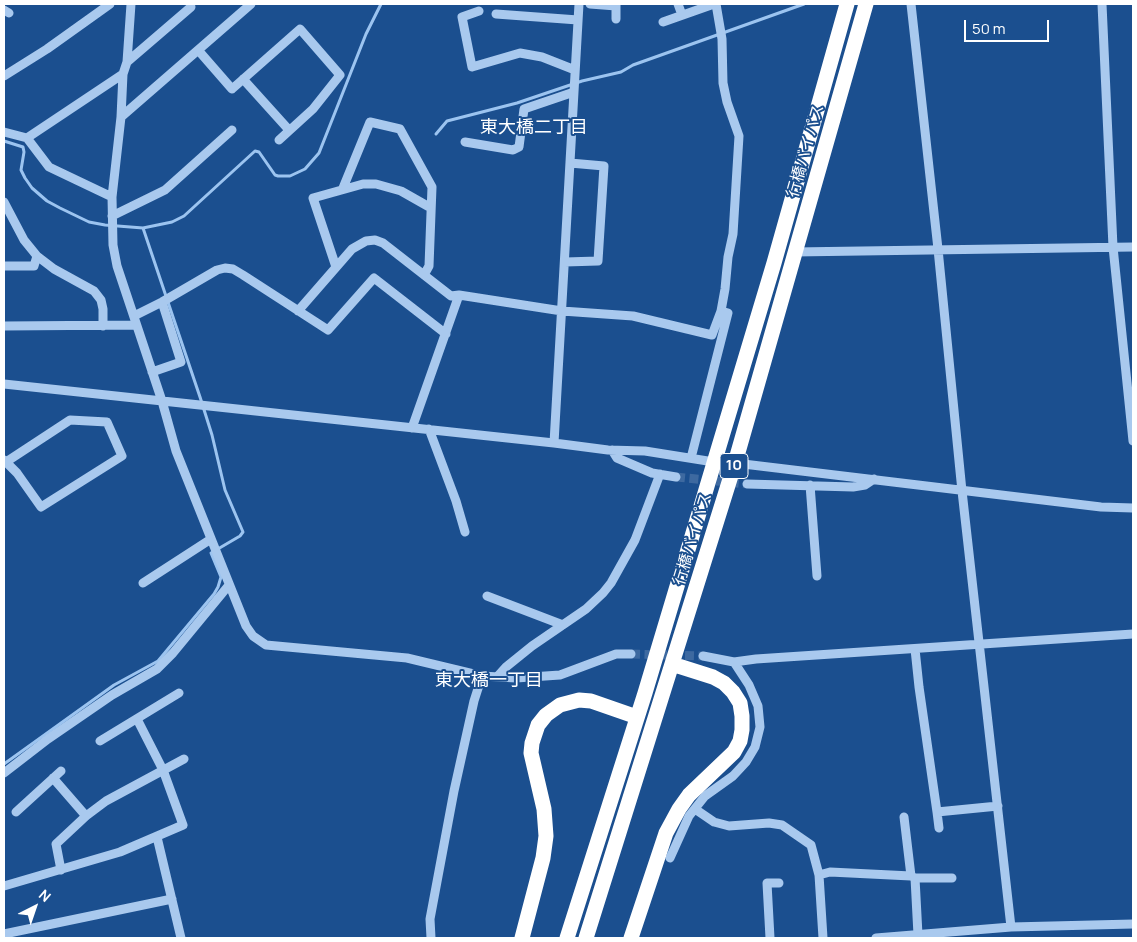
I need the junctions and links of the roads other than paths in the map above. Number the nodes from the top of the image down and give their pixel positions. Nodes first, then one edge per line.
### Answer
1 (110, 4) edge
2 (132, 4) edge
3 (251, 4) edge
4 (578, 4) edge
5 (590, 4) edge
6 (678, 4) edge
7 (715, 4) edge
8 (847, 4) edge
9 (866, 4) edge
10 (911, 4) edge
11 (1102, 4) edge
12 (616, 5) edge
13 (191, 8) dead end
14 (479, 11) dead end
15 (496, 14) dead end
16 (682, 15) junction
17 (616, 19) dead end
18 (578, 20) junction
19 (663, 22) dead end
20 (198, 50) junction
21 (127, 62) junction
22 (575, 70) junction
23 (123, 74) junction
24 (4, 76) edge
25 (243, 79) junction
26 (574, 92) junction
27 (121, 117) junction
28 (232, 130) dead end
29 (289, 130) junction
30 (4, 132) edge
31 (27, 138) junction
32 (279, 140) dead end
33 (465, 142) dead end
34 (570, 162) junction
35 (343, 188) junction
36 (112, 197) junction
37 (4, 202) edge
38 (431, 208) junction
39 (112, 216) junction
40 (1113, 247) junction
41 (1133, 247) edge
42 (938, 249) junction
43 (794, 252) junction
44 (37, 256) junction
45 (565, 262) junction
46 (4, 266) edge
47 (336, 267) junction
48 (424, 275) junction
49 (459, 295) junction
50 (162, 302) junction
51 (562, 311) junction
52 (721, 311) junction
53 (298, 312) junction
54 (134, 316) junction
55 (4, 326) edge
56 (103, 326) junction
57 (136, 326) junction
58 (446, 334) junction
59 (152, 372) junction
60 (4, 384) edge
61 (162, 401) junction
62 (412, 428) junction
63 (429, 429) junction
64 (1133, 441) edge
65 (554, 443) junction
66 (612, 450) junction
67 (691, 458) junction
68 (5, 461) edge
69 (714, 462) junction
70 (735, 462) junction
71 (660, 474) junction
72 (676, 477) tunnel mouth
73 (874, 479) junction
74 (747, 484) tunnel mouth
75 (810, 485) junction
76 (962, 491) junction
77 (1133, 508) edge
78 (465, 532) dead end
79 (211, 539) junction
80 (817, 576) dead end
81 (143, 583) dead end
82 (229, 585) junction
83 (488, 596) dead end
84 (563, 625) junction
85 (1133, 634) edge
86 (980, 644) junction
87 (915, 649) junction
88 (631, 654) tunnel mouth
89 (703, 656) tunnel mouth
90 (734, 662) junction
91 (672, 664) junction
92 (482, 676) junction
93 (497, 677) junction
94 (179, 693) dead end
95 (637, 717) junction
96 (138, 719) junction
97 (100, 741) dead end
98 (184, 759) dead end
99 (61, 770) dead end
100 (163, 770) junction
101 (4, 773) edge
102 (53, 778) junction
103 (998, 806) junction
104 (695, 809) junction
105 (16, 812) dead end
106 (937, 812) junction
107 (86, 816) junction
108 (904, 817) dead end
109 (940, 828) dead end
110 (157, 837) junction
111 (670, 858) dead end
112 (61, 870) junction
113 (819, 875) junction
114 (913, 877) junction
115 (952, 878) dead end
116 (779, 883) dead end
117 (4, 886) edge
118 (172, 899) junction
119 (1133, 924) edge
120 (1011, 927) junction
121 (569, 931) edge
122 (588, 932) edge
123 (4, 934) edge
124 (918, 935) junction
125 (181, 938) edge
126 (431, 938) edge
127 (522, 938) edge
128 (631, 938) edge
129 (770, 938) edge
130 (823, 938) edge
131 (876, 938) edge

1 - 24 street
2 - 21 street
3 - 20 street
4 - 18 street
5 - 12 street
6 - 16 street
7 - 16 street
7 - 52 street
8 - 69 highway, 行橋バイパス / 10
9 - 43 highway, 行橋バイパス / 10
10 - 42 street
11 - 40 street
12 - 17 street
13 - 21 street
14 - 22 street
15 - 18 street
16 - 19 street
18 - 22 street
20 - 25 street
20 - 27 street
21 - 23 street
22 - 26 street
23 - 27 street
23 - 31 street
25 - 29 street
25 - 29 street
26 - 33 street
26 - 34 street
27 - 36 street
28 - 39 street
29 - 32 street
30 - 31 street
31 - 36 street
34 - 45 street
34 - 45 street
35 - 38 street
35 - 38 street
35 - 47 street
36 - 39 street
37 - 44 street
38 - 48 street
39 - 54 street
40 - 41 street
40 - 42 street
40 - 64 street
42 - 43 street
42 - 76 street
43 - 70 highway, 行橋バイパス / 10
44 - 46 street
44 - 56 street
45 - 51 street
47 - 48 street
47 - 53 street
48 - 49 street
49 - 51 street
49 - 58 street
50 - 53 street
50 - 54 street
50 - 59 street
51 - 52 street
51 - 65 street
52 - 67 street
53 - 58 street
54 - 57 street
55 - 56 street
56 - 57 street
57 - 59 street
58 - 62 street
59 - 61 street
60 - 61 street
61 - 62 street
61 - 79 street
62 - 63 street
63 - 65 street
63 - 78 street
65 - 66 street
66 - 67 street
66 - 71 street
67 - 69 street
68 - 68 street
69 - 70 street
69 - 95 highway, 行橋バイパス / 10
70 - 73 street
70 - 91 highway, 行橋バイパス / 10
71 - 72 street
71 - 84 street
73 - 75 street
73 - 76 street
74 - 75 street
75 - 80 street
76 - 77 street
76 - 86 street
79 - 81 street
79 - 82 street
82 - 92 street
82 - 101 street
83 - 84 street
84 - 93 street
85 - 86 street
86 - 87 street
86 - 103 street
87 - 90 street
87 - 106 street
88 - 93 street
89 - 90 street
90 - 104 street
91 - 122 highway, 行橋バイパス / 10
91 - 128 highway
92 - 93 street
92 - 126 street
94 - 96 street
95 - 121 highway, 行橋バイパス / 10
95 - 127 highway
96 - 97 street
96 - 100 street
98 - 100 street
99 - 102 street
100 - 107 street
100 - 110 street
102 - 105 street
102 - 107 street
103 - 106 street
103 - 120 street
104 - 111 street
104 - 113 street
106 - 109 street
107 - 112 street
108 - 114 street
110 - 112 street
110 - 118 street
112 - 117 street
113 - 114 street
113 - 130 street
114 - 115 street
114 - 124 street
116 - 129 street
118 - 123 street
118 - 125 street
119 - 120 street
120 - 124 street
124 - 131 street

